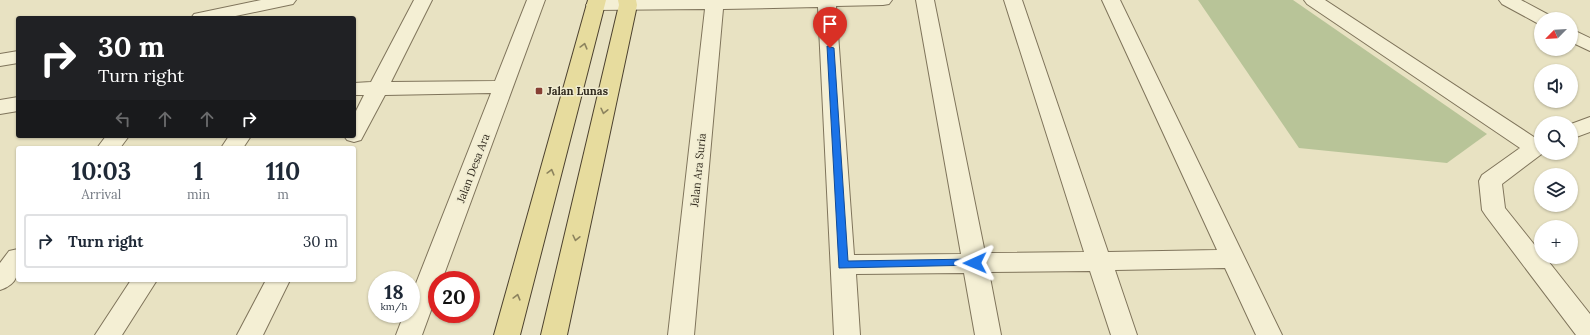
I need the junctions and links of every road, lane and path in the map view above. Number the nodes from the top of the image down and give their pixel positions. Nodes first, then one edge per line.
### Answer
1 (287, 0) edge
2 (422, 0) edge
3 (536, 0) edge
4 (883, 0) edge
5 (925, 0) edge
6 (1013, 0) edge
7 (1111, 0) edge
8 (1313, 0) edge
9 (1508, 0) edge
10 (596, 2) edge
11 (628, 2) edge
12 (827, 2) junction
13 (715, 4) junction
14 (1534, 14) edge
15 (210, 16) edge
16 (1578, 39) edge
17 (1590, 45) edge
18 (16, 57) edge
19 (0, 60) edge
20 (503, 87) junction
21 (356, 89) edge
22 (378, 89) junction
23 (16, 104) edge
24 (0, 107) edge
25 (1590, 124) edge
26 (1578, 129) edge
27 (356, 131) edge
28 (116, 138) edge
29 (1534, 143) edge
30 (110, 146) edge
31 (1534, 149) edge
32 (1233, 259) junction
33 (16, 260) edge
34 (1100, 261) junction
35 (975, 263) junction
36 (843, 265) junction
37 (0, 280) edge
38 (144, 282) edge
39 (277, 282) edge
40 (1590, 333) edge
41 (108, 335) edge
42 (250, 335) edge
43 (409, 335) edge
44 (507, 335) edge
45 (554, 335) edge
46 (681, 335) edge
47 (847, 335) edge
48 (988, 335) edge
49 (1124, 335) edge
50 (1269, 335) edge

1 - 15 street
2 - 22 street
3 - 20 street, Jalan Desa Ara
4 - 12 street
5 - 35 street
6 - 34 street
7 - 32 street
8 - 29 street
9 - 14 street
10 - 11 street
44 -> 10 main road
11 - 13 street
11 -> 45 main road
12 - 13 street
12 - 36 street
13 - 46 street, Jalan Ara Suria
16 - 17 street
18 - 19 street
20 - 22 street
20 - 43 street, Jalan Desa Ara
21 - 22 street
22 - 27 street
23 - 24 street
25 - 26 street
28 - 30 street
31 - 40 street
32 - 34 street
32 - 50 street
33 - 37 street
34 - 35 street
34 - 49 street
35 - 36 street
35 - 48 street
36 - 47 street
38 - 41 street
39 - 42 street

